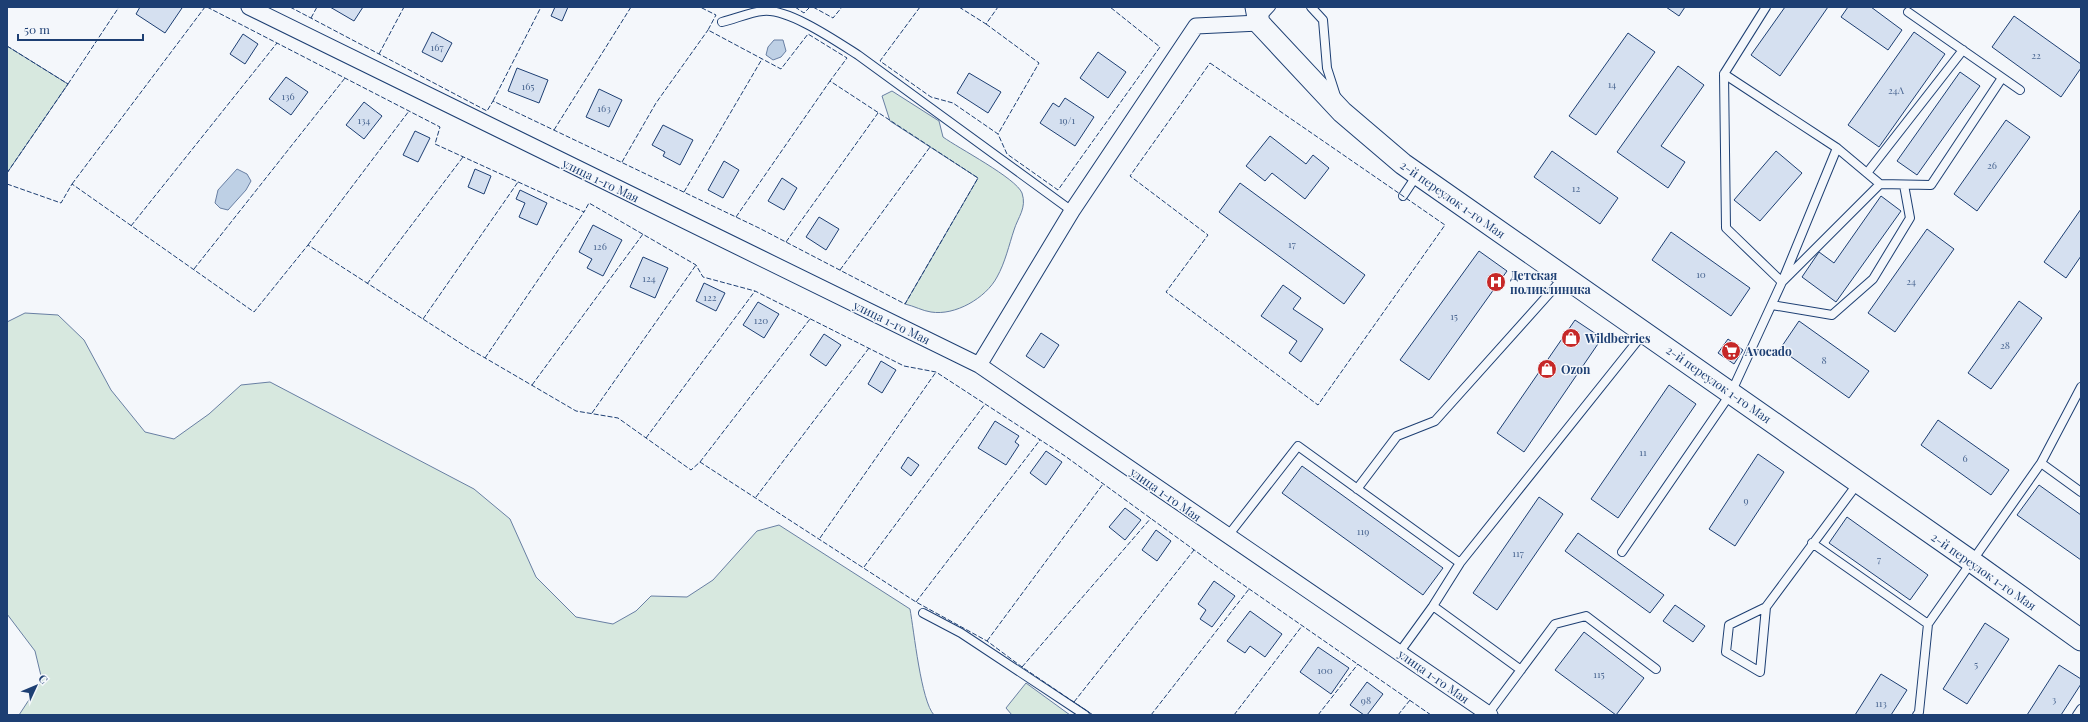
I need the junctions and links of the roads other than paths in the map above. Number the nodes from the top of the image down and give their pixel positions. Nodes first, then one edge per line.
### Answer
1 (249, 7) edge
2 (1311, 7) edge
3 (1766, 7) edge
4 (1262, 12) edge
5 (1908, 12) dead end
6 (722, 22) dead end
7 (1963, 50) junction
8 (1724, 74) junction
9 (2002, 78) junction
10 (2020, 90) dead end
11 (1342, 112) junction
12 (1837, 148) junction
13 (1867, 173) junction
14 (1418, 175) junction
15 (1880, 184) junction
16 (1904, 185) junction
17 (1403, 196) dead end
18 (1072, 211) junction
19 (1565, 276) junction
20 (1782, 282) junction
21 (1772, 305) junction
22 (1644, 333) junction
23 (979, 365) junction
24 (2081, 388) edge
25 (1731, 393) junction
26 (2041, 463) junction
27 (1858, 482) junction
28 (1357, 489) junction
29 (2081, 492) edge
30 (1227, 537) junction
31 (1812, 543) junction
32 (1622, 552) dead end
33 (1972, 561) junction
34 (1460, 563) junction
35 (1433, 606) junction
36 (1766, 607) junction
37 (923, 613) dead end
38 (1928, 624) junction
39 (2081, 640) edge
40 (1399, 653) junction
41 (1656, 669) dead end
42 (1521, 670) junction
43 (2081, 708) edge
44 (1085, 715) edge
45 (1489, 715) edge
46 (1917, 715) edge
47 (2077, 715) edge

1 - 23 street, улица 1-го Мая
2 - 11 lane
3 - 8 lane
4 - 11 street, 2-й переулок 1-го Мая
4 - 18 street
5 - 7 lane
6 - 18 lane
7 - 9 lane
7 - 13 lane
8 - 12 lane
8 - 20 lane
9 - 10 lane
9 - 16 lane
11 - 14 street, 2-й переулок 1-го Мая
12 - 13 lane
12 - 20 lane
13 - 15 lane
14 - 17 lane
14 - 19 street, 2-й переулок 1-го Мая
15 - 16 lane
15 - 20 lane
16 - 21 lane
18 - 23 street
19 - 22 street, 2-й переулок 1-го Мая
19 - 28 lane
20 - 21 lane
21 - 25 lane
22 - 25 street, 2-й переулок 1-го Мая
22 - 34 lane
23 - 30 street, улица 1-го Мая
24 - 26 lane
25 - 27 street, 2-й переулок 1-го Мая
25 - 32 lane
26 - 29 lane
26 - 33 lane
27 - 31 lane
27 - 33 street, 2-й переулок 1-го Мая
28 - 30 lane
28 - 34 lane
30 - 40 street, улица 1-го Мая
31 - 36 lane
31 - 38 lane
33 - 38 lane
33 - 39 street, 2-й переулок 1-го Мая
34 - 35 lane
35 - 40 lane
35 - 42 lane
36 - 36 lane
37 - 44 lane
38 - 46 lane
40 - 45 street, улица 1-го Мая
41 - 42 lane
42 - 45 lane
43 - 47 lane

